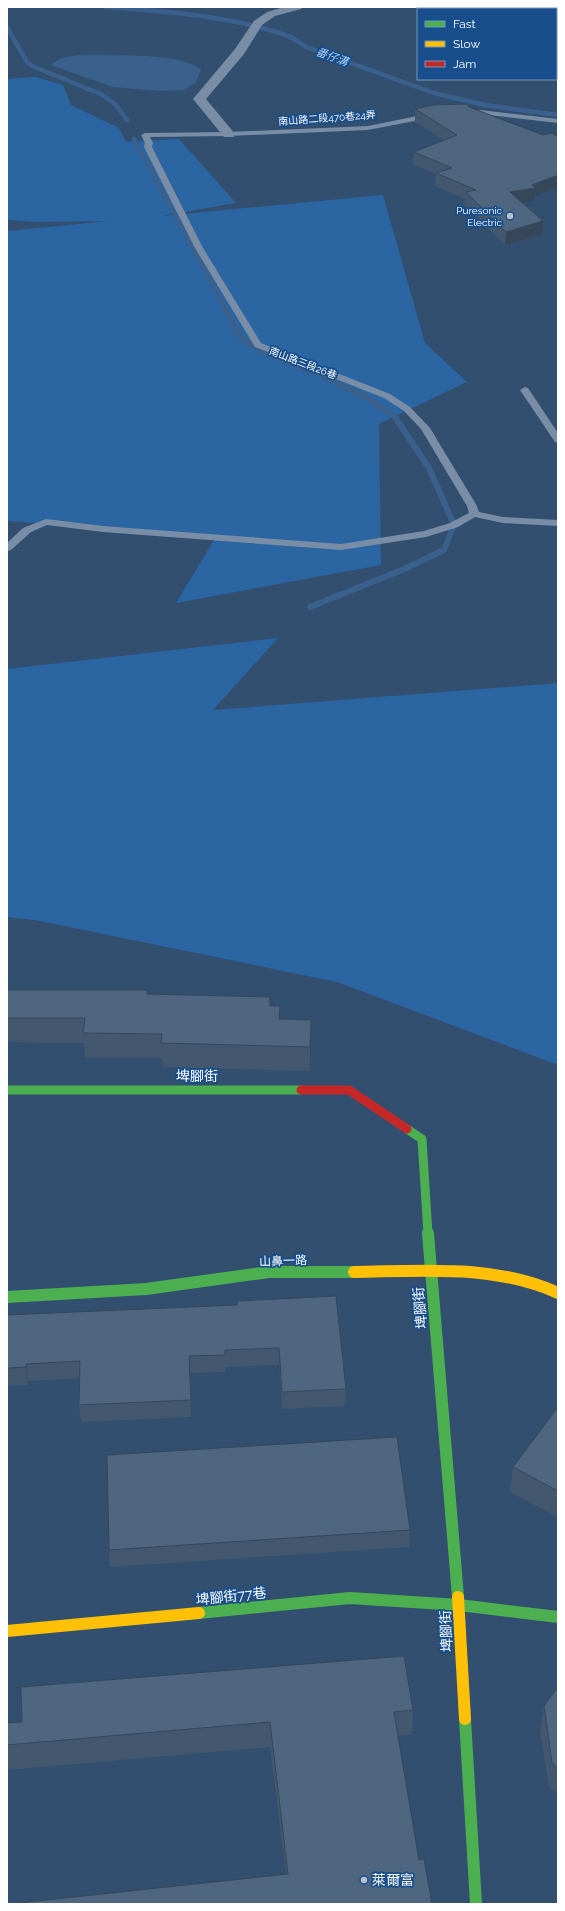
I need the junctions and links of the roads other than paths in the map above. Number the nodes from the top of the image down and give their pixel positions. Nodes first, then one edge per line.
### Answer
1 (297, 7) edge
2 (457, 113) edge
3 (441, 114) edge
4 (558, 121) edge
5 (229, 134) junction
6 (144, 135) joint
7 (525, 390) dead end
8 (558, 440) edge
9 (474, 514) junction
10 (558, 523) edge
11 (7, 548) edge
12 (7, 1090) edge
13 (431, 1271) junction
14 (558, 1293) edge
15 (7, 1298) edge
16 (459, 1605) junction
17 (558, 1617) edge
18 (7, 1631) edge
19 (476, 1904) edge

1 - 5 street
2 - 4 lane
3 - 5 lane, 南山路二段470巷24弄
5 - 6 lane, 南山路二段470巷24弄
6 - 9 lane, 南山路三段26巷
7 - 8 lane
9 - 10 lane
9 - 11 lane
12 - 13 street, 埤腳街
13 - 14 street, 山鼻一路
13 - 15 street, 山鼻一路
13 - 16 street, 埤腳街
16 - 17 street, 埤腳街77巷
16 - 18 street, 埤腳街77巷
16 - 19 street, 埤腳街

